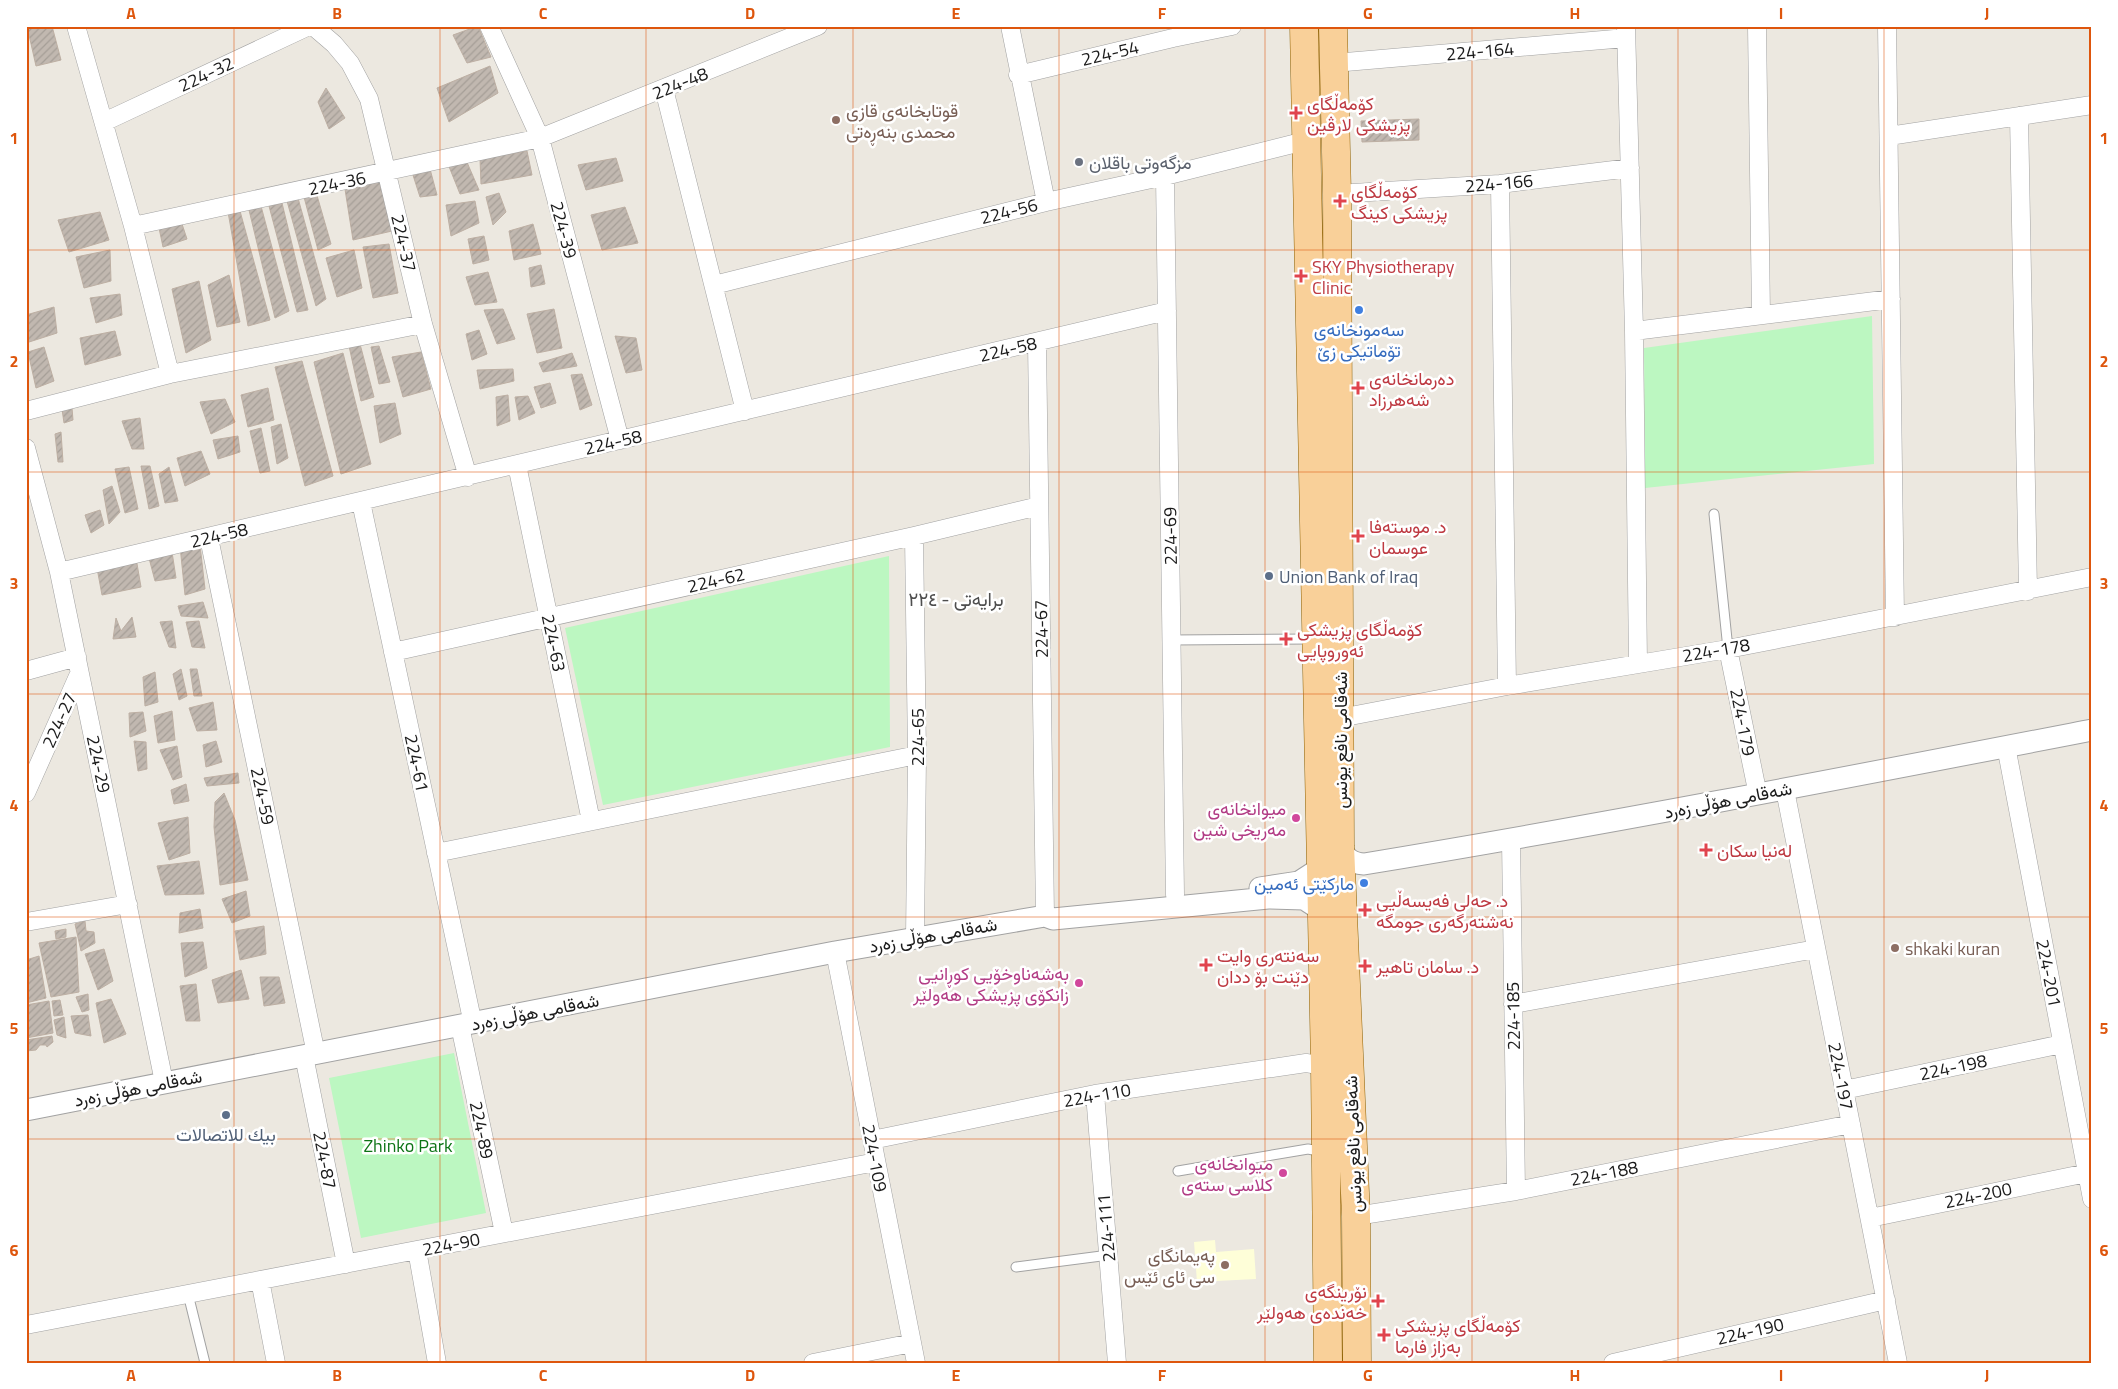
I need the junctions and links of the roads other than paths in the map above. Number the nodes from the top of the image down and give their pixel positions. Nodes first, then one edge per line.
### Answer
1 (76, 26) edge
2 (818, 26) edge
3 (1010, 26) edge
4 (1232, 26) edge
5 (1304, 26) edge
6 (1333, 26) edge
7 (1757, 26) edge
8 (1887, 26) edge
9 (314, 27) edge
10 (496, 28) edge
11 (1172, 32) edge
12 (1626, 32) edge
13 (1334, 63) junction
14 (1018, 74) junction
15 (664, 89) junction
16 (2092, 105) edge
17 (2020, 116) junction
18 (104, 122) junction
19 (1889, 136) junction
20 (540, 138) junction
21 (1305, 141) junction
22 (1630, 168) junction
23 (388, 173) junction
24 (1165, 176) junction
25 (1500, 184) junction
26 (1337, 194) junction
27 (1046, 202) junction
28 (133, 226) junction
29 (714, 285) junction
30 (1891, 299) junction
31 (1167, 311) junction
32 (1761, 316) junction
33 (1337, 323) junction
34 (423, 324) junction
35 (1309, 329) junction
36 (1634, 330) junction
37 (1037, 342) junction
38 (170, 374) junction
39 (26, 411) edge
40 (745, 411) junction
41 (620, 440) junction
42 (26, 448) edge
43 (517, 465) junction
44 (468, 477) junction
45 (361, 502) junction
46 (1039, 506) junction
47 (1714, 514) dead end
48 (914, 536) junction
49 (210, 538) junction
50 (59, 572) junction
51 (2092, 577) edge
52 (2028, 590) junction
53 (1895, 617) junction
54 (548, 618) junction
55 (1315, 639) junction
56 (1172, 640) junction
57 (1728, 649) junction
58 (393, 652) junction
59 (1638, 663) junction
60 (78, 666) junction
61 (26, 671) edge
62 (1507, 686) junction
63 (1340, 718) junction
64 (2092, 730) edge
65 (2006, 746) junction
66 (917, 755) junction
67 (1786, 790) junction
68 (26, 793) edge
69 (1758, 795) junction
70 (591, 821) junction
71 (1511, 840) junction
72 (1340, 846) junction
73 (436, 853) junction
74 (1364, 864) junction
75 (1319, 868) junction
76 (1343, 893) junction
77 (1175, 895) junction
78 (128, 904) junction
79 (1321, 910) junction
80 (1045, 916) junction
81 (26, 922) edge
82 (915, 938) junction
83 (1816, 949) junction
84 (835, 952) junction
85 (1512, 1004) junction
86 (467, 1025) junction
87 (2062, 1044) junction
88 (310, 1055) junction
89 (1324, 1066) junction
90 (164, 1082) junction
91 (1844, 1090) junction
92 (1094, 1094) junction
93 (26, 1110) edge
94 (1851, 1124) junction
95 (872, 1140) junction
96 (1326, 1153) junction
97 (876, 1162) junction
98 (1178, 1171) dead end
99 (2087, 1172) junction
100 (1516, 1191) junction
101 (2092, 1199) edge
102 (1356, 1216) junction
103 (1870, 1218) junction
104 (504, 1233) junction
105 (418, 1250) junction
106 (1109, 1255) junction
107 (346, 1264) junction
108 (1016, 1266) dead end
109 (260, 1280) junction
110 (188, 1294) junction
111 (1886, 1300) junction
112 (26, 1325) edge
113 (912, 1343) junction
114 (205, 1363) edge
115 (276, 1363) edge
116 (437, 1363) edge
117 (813, 1363) edge
118 (916, 1363) edge
119 (1117, 1363) edge
120 (1328, 1363) edge
121 (1357, 1363) edge
122 (1613, 1363) edge
123 (1898, 1363) edge

1 - 18 street
2 - 15 street, 224-48
3 - 14 street
4 - 11 street, 224-54
5 - 21 main road, شەقامی نافع یونس
6 - 13 main road, شەقامی نافع یونس
7 - 32 street
8 - 19 street
9 - 18 street, 224-32
9 - 23 street, 224-37
10 - 20 street, 224-39
11 - 14 street, 224-54
12 - 13 street, 224-164
12 - 22 street
13 - 26 main road, شەقامی نافع یونس
14 - 27 street
15 - 20 street, 224-48
15 - 29 street
16 - 17 street
17 - 19 street
17 - 52 street
18 - 28 street
19 - 30 street
20 - 23 street, 224-36
20 - 41 street, 224-39
21 - 24 street, 224-56
21 - 35 main road, شەقامی نافع یونس
22 - 25 street, 224-166
22 - 36 street
23 - 28 street, 224-36
23 - 34 street, 224-37
24 - 27 street, 224-56
24 - 31 street, 224-69
25 - 26 street, 224-166
25 - 62 street
26 - 33 main road, شەقامی نافع یونس
27 - 29 street, 224-56
28 - 38 street
29 - 40 street
30 - 32 street
30 - 53 street
31 - 37 street, 224-58
31 - 56 street, 224-69
32 - 36 street
33 - 35 main road
33 - 63 main road, شەقامی نافع یونس
34 - 38 street
34 - 44 street, 224-37
35 - 55 main road, شەقامی نافع یونس
36 - 59 street
37 - 40 street, 224-58
37 - 46 street, 224-67
38 - 39 street
40 - 41 street, 224-58
41 - 43 street, 224-58
42 - 50 street, 224-29
43 - 44 street, 224-58
43 - 54 street, 224-63
44 - 45 street, 224-58
45 - 49 street, 224-58
45 - 58 street, 224-61
46 - 48 street, 224-62
46 - 80 street, 224-67
47 - 57 lane
48 - 54 street, 224-62
48 - 66 street, 224-65
49 - 50 street, 224-58
49 - 88 street, 224-59
50 - 60 street, 224-29
51 - 52 street, 224-178
52 - 53 street, 224-178
53 - 57 street, 224-178
54 - 58 street, 224-62
54 - 70 street, 224-63
55 - 56 lane
55 - 75 main road, شەقامی نافع یونس
56 - 77 street, 224-69
57 - 59 street, 224-178
57 - 69 street, 224-179
58 - 73 street, 224-61
59 - 62 street, 224-178
60 - 61 street
60 - 68 street, 224-27
60 - 78 street, 224-29
62 - 63 street, 224-178
63 - 72 main road, شەقامی نافع یونس
64 - 65 street, شەقامی هۆڵی زەرد
65 - 67 street, شەقامی هۆڵی زەرد
65 - 87 street, 224-201
66 - 70 street
66 - 82 street, 224-65
67 - 69 street, شەقامی هۆڵی زەرد
67 - 83 street, 224-197
69 - 71 street, شەقامی هۆڵی زەرد
70 - 73 street
71 - 74 street, شەقامی هۆڵی زەرد
71 - 85 street, 224-185
72 - 74 street
72 - 76 main road, شەقامی نافع یونس
73 - 86 street, 224-61
74 - 76 street
75 - 77 street, شەقامی هۆڵی زەرد
75 - 79 main road, شەقامی نافع یونس
76 - 102 main road, شەقامی نافع یونس
77 - 80 street, شەقامی هۆڵی زەرد
78 - 81 street
78 - 90 street, 224-29
79 - 80 street, شەقامی هۆڵی زەرد
79 - 89 main road, شەقامی نافع یونس
80 - 82 street, شەقامی هۆڵی زەرد
82 - 84 street, شەقامی هۆڵی زەرد
83 - 85 street
83 - 91 street, 224-197
84 - 86 street, شەقامی هۆڵی زەرد
84 - 95 street, 224-109
85 - 100 street, 224-185
86 - 88 street, شەقامی هۆڵی زەرد
86 - 104 street, 224-89
87 - 91 street, 224-198
87 - 99 street, 224-201
88 - 90 street, شەقامی هۆڵی زەرد
88 - 107 street, 224-87
89 - 92 street, 224-110
89 - 96 main road, شەقامی نافع یونس
90 - 93 street, شەقامی هۆڵی زەرد
91 - 94 street, 224-197
92 - 95 street, 224-110
92 - 106 street, 224-111
94 - 100 street, 224-188
94 - 103 street, 224-197
95 - 97 street, 224-109
96 - 98 lane
96 - 120 main road, شەقامی نافع یونس
97 - 104 street, 224-90
97 - 113 street, 224-109
99 - 101 street, 224-201
99 - 103 street, 224-200
100 - 102 street, 224-188
102 - 121 main road, شەقامی نافع یونس
103 - 111 street, 224-197
104 - 105 street, 224-90
105 - 107 street, 224-90
105 - 116 street
106 - 108 lane
106 - 119 street, 224-111
107 - 109 street, 224-90
109 - 110 street, 224-90
109 - 115 street
110 - 112 street, 224-90
110 - 114 lane
111 - 122 street, 224-190
111 - 123 street, 224-197
113 - 117 street
113 - 118 street, 224-109

